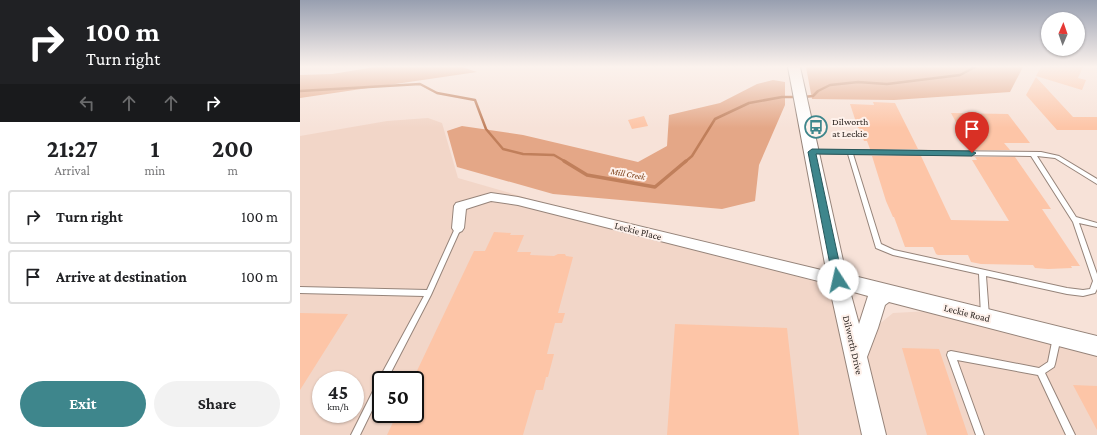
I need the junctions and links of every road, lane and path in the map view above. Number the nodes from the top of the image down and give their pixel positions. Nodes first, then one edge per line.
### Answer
1 (798, 87) edge
2 (812, 152) junction
3 (850, 152) junction
4 (1033, 154) junction
5 (1097, 182) edge
6 (1074, 219) junction
7 (1097, 225) edge
8 (458, 228) joint
9 (982, 272) junction
10 (838, 280) junction
11 (300, 290) edge
12 (429, 293) junction
13 (886, 293) junction
14 (985, 318) junction
15 (1057, 336) junction
16 (1097, 346) edge
17 (856, 356) junction
18 (388, 371) edge
19 (1040, 372) junction
20 (372, 402) edge
21 (355, 435) edge
22 (874, 435) edge
23 (980, 435) edge
24 (1071, 435) edge

1 - 2 main road, Dilworth Drive
2 - 3 lane
2 - 10 main road, Dilworth Drive
3 - 4 lane
3 - 9 lane
4 - 5 lane
4 - 6 lane
6 - 7 lane
6 - 9 lane
8 - 10 street, Leckie Place
8 - 12 lane
9 - 14 lane
10 - 13 main road, Leckie Road
10 - 17 main road, Dilworth Drive
11 - 12 lane
12 - 18 lane
13 - 14 main road, Leckie Road
13 - 17 main road
14 - 15 main road, Leckie Road
15 - 16 main road, Leckie Road
15 - 19 lane
17 - 22 main road, Dilworth Drive
19 - 23 lane
19 - 24 lane
20 - 21 lane

